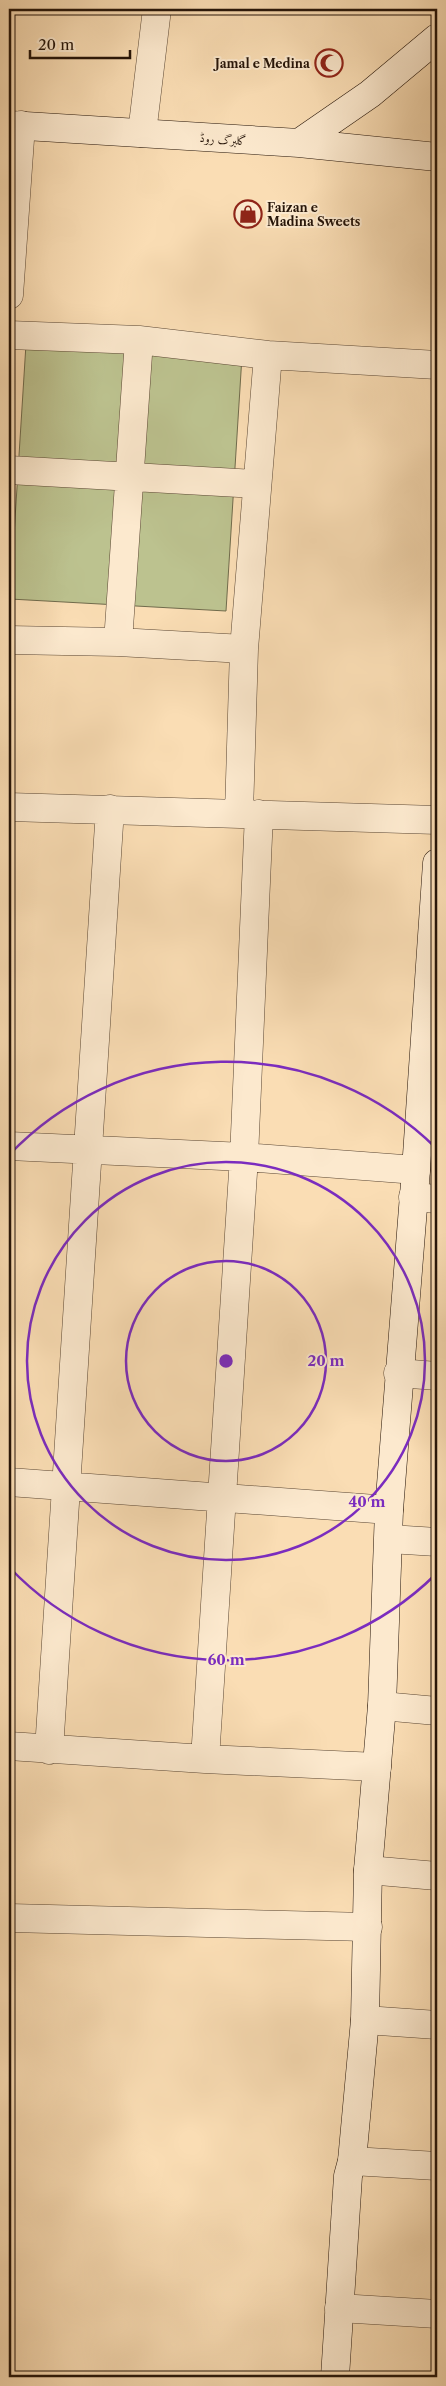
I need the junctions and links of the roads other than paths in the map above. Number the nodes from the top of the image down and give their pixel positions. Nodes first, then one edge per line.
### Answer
1 (157, 9) edge
2 (437, 38) edge
3 (15, 125) edge
4 (142, 133) junction
5 (300, 143) junction
6 (437, 157) edge
7 (9, 295) edge
8 (9, 335) edge
9 (139, 340) junction
10 (268, 355) junction
11 (437, 365) edge
12 (9, 470) edge
13 (130, 477) junction
14 (257, 484) junction
15 (9, 640) edge
16 (118, 642) junction
17 (244, 649) junction
18 (9, 807) edge
19 (110, 809) junction
20 (249, 813) junction
21 (437, 820) edge
22 (437, 862) edge
23 (9, 1146) edge
24 (90, 1151) junction
25 (244, 1156) junction
26 (416, 1170) junction
27 (425, 1198) edge
28 (398, 1373) junction
29 (437, 1376) edge
30 (9, 1482) edge
31 (67, 1486) junction
32 (222, 1497) junction
33 (388, 1510) junction
34 (389, 1539) junction
35 (437, 1542) edge
36 (382, 1706) junction
37 (437, 1710) edge
38 (9, 1746) edge
39 (49, 1750) junction
40 (205, 1759) junction
41 (377, 1767) junction
42 (368, 1870) junction
43 (437, 1876) edge
44 (10, 1918) edge
45 (368, 1927) junction
46 (365, 2020) junction
47 (437, 2025) edge
48 (352, 2161) junction
49 (437, 2166) edge
50 (340, 2308) junction
51 (437, 2314) edge
52 (335, 2377) edge

1 - 4 street
2 - 5 street
3 - 4 street, گلبرگ روڈ
3 - 7 street
4 - 5 street, گلبرگ روڈ
5 - 6 street, گلبرگ روڈ
8 - 9 street
9 - 10 street
9 - 13 street
10 - 11 street
10 - 14 street
12 - 13 street
13 - 14 street
13 - 16 street
14 - 17 street
15 - 16 street
16 - 17 street
17 - 20 street
18 - 19 street
19 - 20 street
19 - 24 street
20 - 21 street
20 - 25 street
22 - 26 street
23 - 24 street
24 - 25 street
24 - 31 street
25 - 26 street
25 - 32 street
26 - 27 street
27 - 28 street
28 - 29 street
28 - 33 street
30 - 31 street
31 - 32 street
31 - 39 street
32 - 33 street
32 - 40 street
33 - 34 street
34 - 35 street
34 - 36 street
36 - 37 street
36 - 41 street
38 - 39 street
39 - 40 street
40 - 41 street
41 - 42 street
42 - 43 street
42 - 45 street
44 - 45 street
45 - 46 street
46 - 47 street
46 - 48 street
48 - 49 street
48 - 50 street
50 - 51 street
50 - 52 street

